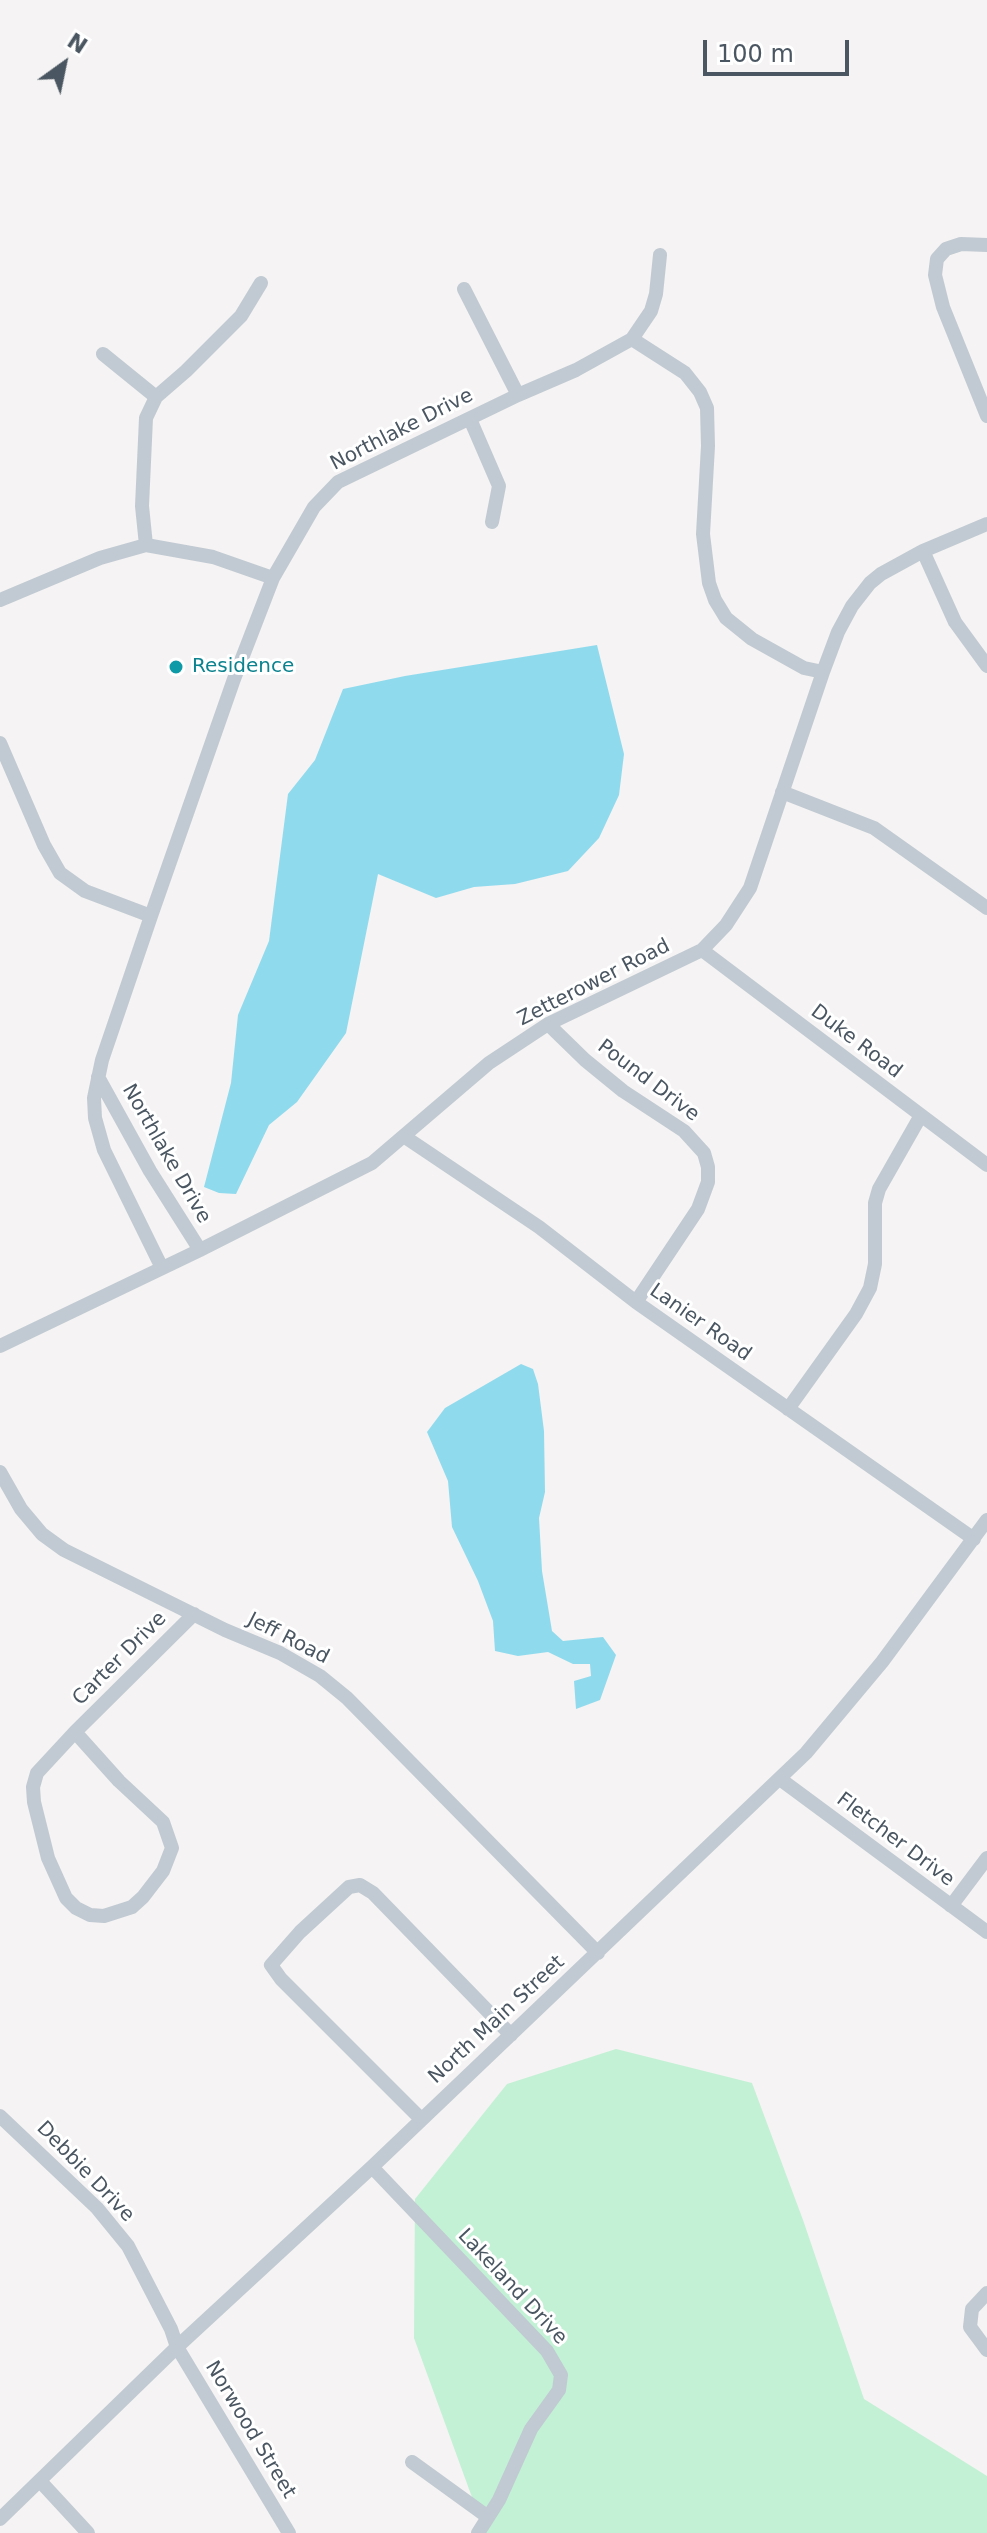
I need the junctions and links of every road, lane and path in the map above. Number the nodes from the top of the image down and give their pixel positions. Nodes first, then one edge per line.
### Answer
1 (987, 245) edge
2 (660, 255) dead end
3 (261, 283) dead end
4 (464, 289) dead end
5 (632, 339) junction
6 (103, 354) dead end
7 (518, 395) junction
8 (156, 397) junction
9 (987, 416) edge
10 (470, 419) junction
11 (492, 522) dead end
12 (987, 524) edge
13 (146, 545) junction
14 (923, 551) junction
15 (273, 578) junction
16 (0, 600) edge
17 (987, 666) edge
18 (823, 672) junction
19 (0, 743) edge
20 (782, 792) junction
21 (987, 908) edge
22 (151, 916) junction
23 (702, 950) junction
24 (548, 1024) junction
25 (98, 1077) junction
26 (920, 1117) junction
27 (405, 1137) junction
28 (987, 1165) edge
29 (200, 1250) junction
30 (162, 1268) junction
31 (636, 1302) junction
32 (0, 1346) edge
33 (788, 1409) junction
34 (0, 1472) edge
35 (987, 1520) edge
36 (974, 1539) junction
37 (194, 1614) junction
38 (75, 1732) junction
39 (780, 1779) junction
40 (987, 1858) edge
41 (951, 1906) junction
42 (987, 1932) edge
43 (598, 1953) junction
44 (511, 2035) junction
45 (0, 2116) edge
46 (421, 2119) junction
47 (372, 2167) junction
48 (987, 2293) edge
49 (177, 2347) junction
50 (987, 2350) edge
51 (412, 2462) dead end
52 (40, 2481) junction
53 (3, 2510) edge
54 (488, 2517) junction
55 (88, 2533) edge
56 (289, 2533) edge
57 (478, 2533) edge

1 - 9 street
2 - 5 street
3 - 8 street
4 - 7 street
5 - 7 street, Northlake Drive
5 - 18 street
6 - 8 street
7 - 10 street, Northlake Drive
8 - 13 street
10 - 11 street
10 - 15 street, Northlake Drive
12 - 14 street, Zetterower Road
13 - 15 street
13 - 16 street
14 - 17 street
14 - 18 street, Zetterower Road
15 - 22 street, Northlake Drive
18 - 20 street, Zetterower Road
19 - 22 street
20 - 21 street
20 - 23 street, Zetterower Road
22 - 25 street, Northlake Drive
23 - 24 street, Zetterower Road
23 - 26 street, Duke Road
24 - 27 street, Zetterower Road
24 - 31 street, Pound Drive
25 - 29 street, Northlake Drive
25 - 30 street, Northlake Drive
26 - 28 street, Duke Road
26 - 33 street
27 - 29 street, Zetterower Road
27 - 31 street, Lanier Road
29 - 30 street, Zetterower Road
30 - 32 street, Zetterower Road
31 - 33 street, Lanier Road
33 - 36 street, Lanier Road
34 - 37 street, Jeff Road
35 - 36 street, North Main Street
36 - 39 street, North Main Street
37 - 38 street, Carter Drive
37 - 43 street, Jeff Road
38 - 38 street, Carter Drive
39 - 41 street, Fletcher Drive
39 - 43 street, North Main Street
40 - 41 street
41 - 42 street, Fletcher Drive
43 - 44 street, North Main Street
44 - 46 street, North Main Street
44 - 46 street
45 - 49 street, Debbie Drive
46 - 47 street, North Main Street
47 - 49 street, North Main Street
47 - 54 street, Lakeland Drive
48 - 50 street
49 - 52 street, North Main Street
49 - 56 street, Norwood Street
51 - 54 street
52 - 53 street, North Main Street
52 - 55 street
54 - 57 street, Lakeland Drive

